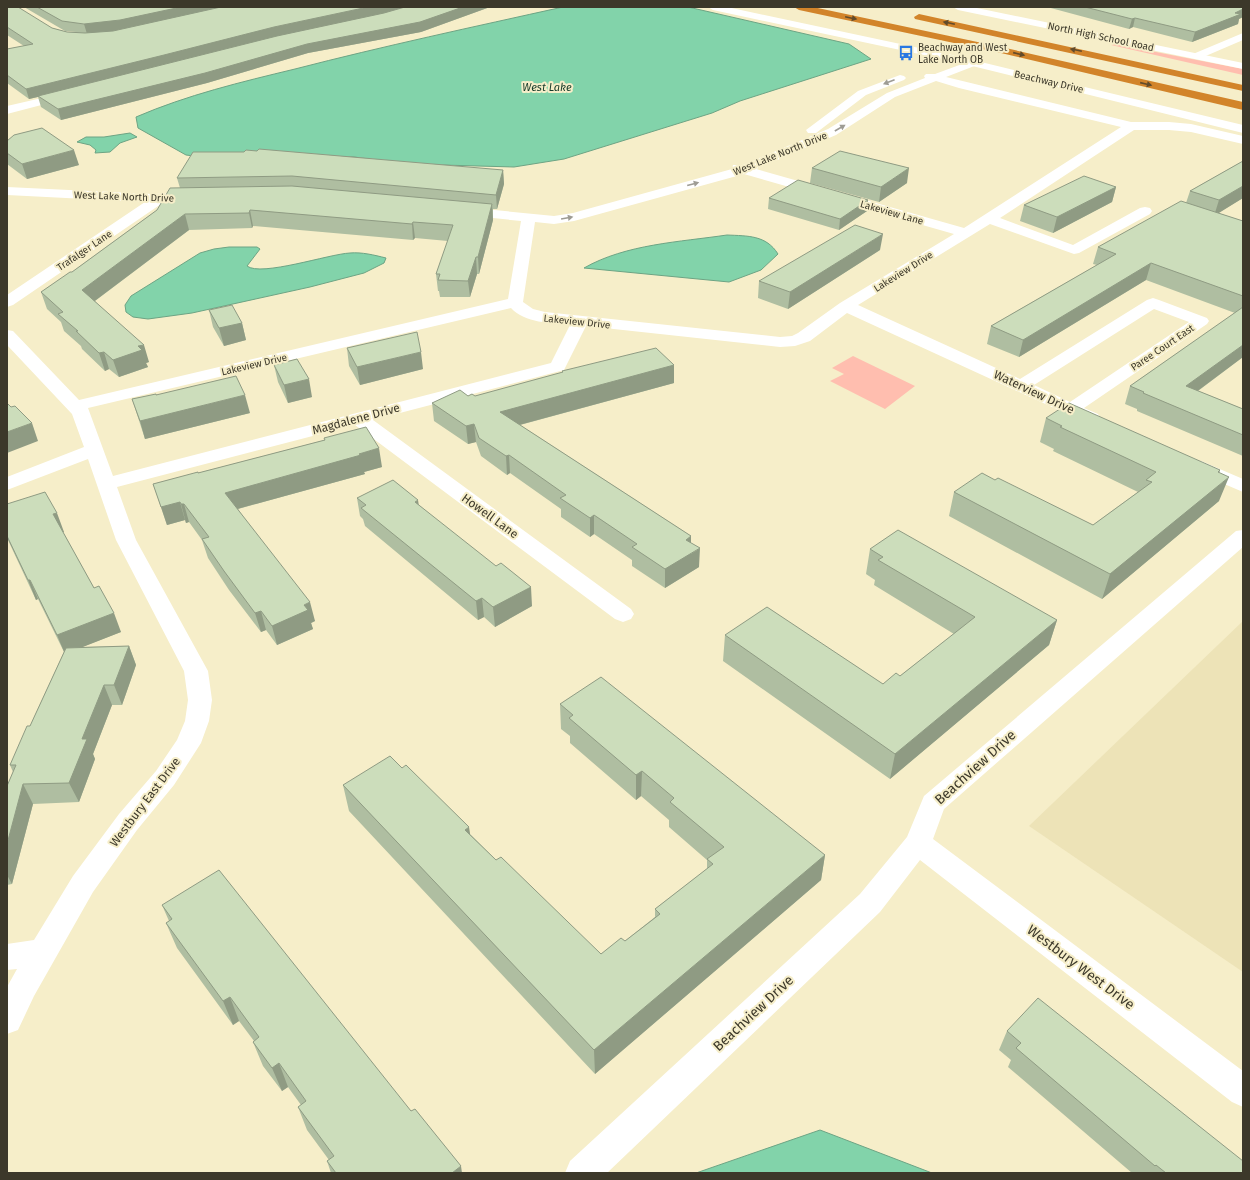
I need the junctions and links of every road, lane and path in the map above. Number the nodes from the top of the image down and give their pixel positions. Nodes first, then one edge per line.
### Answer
1 (713, 7) edge
2 (799, 7) edge
3 (958, 7) edge
4 (910, 15) dead end
5 (1243, 36) edge
6 (1197, 56) junction
7 (952, 58) junction
8 (973, 63) junction
9 (1243, 66) edge
10 (917, 72) junction
11 (935, 78) junction
12 (1243, 86) edge
13 (81, 92) edge
14 (1243, 106) edge
15 (7, 110) edge
16 (1131, 126) junction
17 (1243, 128) edge
18 (1243, 140) edge
19 (726, 165) junction
20 (743, 170) junction
21 (7, 191) edge
22 (208, 197) edge
23 (160, 198) junction
24 (454, 210) edge
25 (1145, 211) dead end
26 (529, 218) junction
27 (989, 219) junction
28 (965, 234) junction
29 (7, 302) edge
30 (515, 302) junction
31 (846, 306) junction
32 (580, 321) junction
33 (7, 335) edge
34 (1021, 386) junction
35 (75, 406) junction
36 (1071, 409) junction
37 (358, 418) junction
38 (1107, 425) edge
39 (94, 450) junction
40 (1186, 460) edge
41 (7, 484) edge
42 (106, 484) junction
43 (1243, 486) edge
44 (1243, 536) edge
45 (623, 614) dead end
46 (918, 843) junction
47 (42, 952) junction
48 (7, 957) edge
49 (7, 1020) edge
50 (1243, 1091) edge
51 (582, 1173) edge

1 - 7 street, Beachway Drive
2 -> 14 highway
3 - 6 street, North High School Road
12 -> 4 highway
5 - 6 street
6 - 9 street, North High School Road
7 - 8 street, Beachway Drive
7 - 10 street, West Lake North Drive
8 - 11 street, West Lake North Drive
8 - 17 street, Beachway Drive
10 - 11 street
10 -> 19 street, West Lake North Drive
11 - 16 street
20 -> 11 street, West Lake North Drive
13 - 15 street
16 - 18 street
16 - 27 street, Lakeview Drive
19 - 20 street, Lakeview Lane
19 - 26 street, West Lake North Drive
26 -> 20 street, West Lake North Drive
20 - 28 street, Lakeview Lane
21 - 23 street, West Lake North Drive
22 - 23 street, West Lake North Drive
23 - 29 street, Trafalger Lane
24 - 26 street, West Lake North Drive
25 - 27 street
26 - 30 street
27 - 28 street, Lakeview Drive
28 - 31 street, Lakeview Drive
30 - 32 street, Lakeview Drive
30 - 35 street, Lakeview Drive
31 - 32 street, Lakeview Drive
31 - 34 street, Waterview Drive
32 - 37 street, Magdalene Drive
33 - 35 street
34 - 36 street, Waterview Drive
34 - 36 street, Paree Court East
35 - 39 street
36 - 38 street, Waterview Drive
37 - 42 street, Magdalene Drive
37 - 45 street, Howell Lane
39 - 41 street
39 - 42 street, Westbury East Drive
40 - 43 street
42 - 47 street, Westbury East Drive
44 - 46 street, Beachview Drive
46 - 50 street, Westbury West Drive
46 - 51 street, Beachview Drive
47 - 48 street
47 - 49 street, Westbury East Drive

